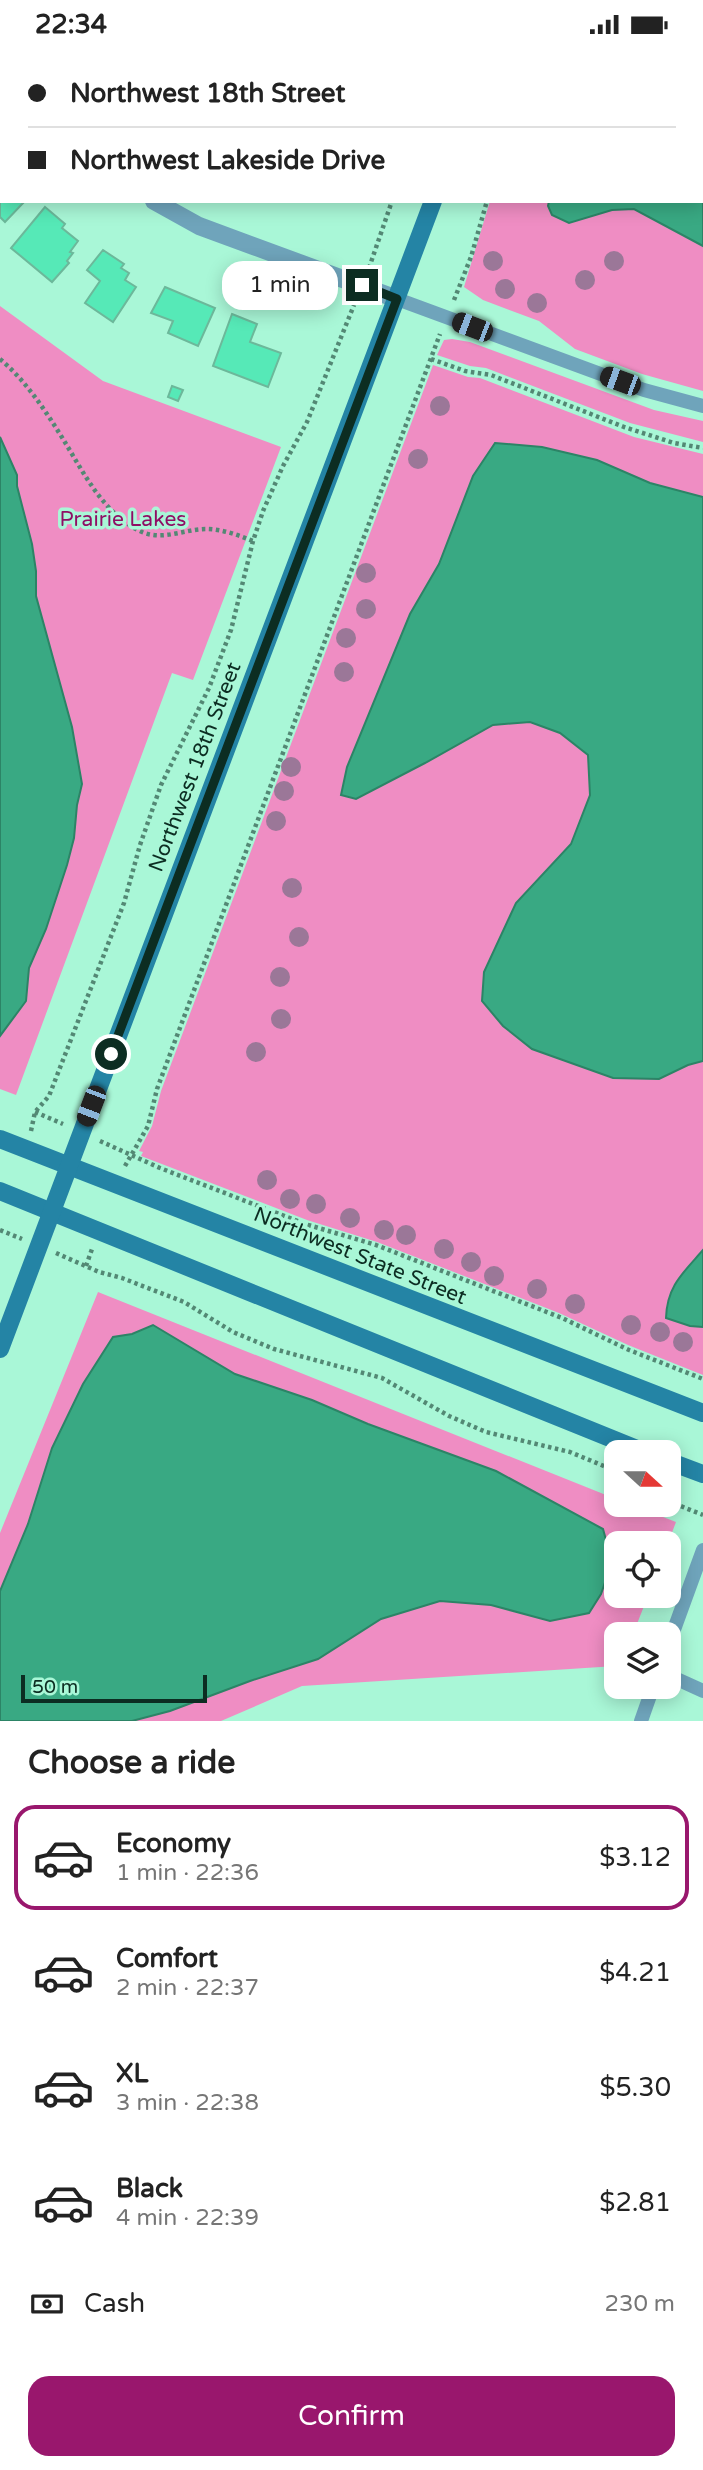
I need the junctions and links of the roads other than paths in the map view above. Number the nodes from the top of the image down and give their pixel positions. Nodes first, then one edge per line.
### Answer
1 (158, 203) edge
2 (432, 203) edge
3 (397, 299) junction
4 (703, 406) edge
5 (0, 1139) edge
6 (69, 1166) junction
7 (0, 1191) edge
8 (52, 1212) junction
9 (0, 1349) edge
10 (703, 1413) edge
11 (615, 1440) edge
12 (681, 1466) edge
13 (703, 1474) edge
14 (703, 1550) edge
15 (677, 1622) edge
16 (681, 1681) edge
17 (703, 1691) edge
18 (649, 1699) edge
19 (641, 1721) edge

1 - 3 street
2 - 3 main road, Northwest 18th Street
3 - 4 lane
3 - 6 main road, Northwest 18th Street
5 - 6 main road, Northwest State Street
6 - 8 main road, Northwest 18th Street
6 - 10 main road, Northwest State Street
7 - 8 main road
8 - 9 main road, Northwest 18th Street
8 - 11 main road
12 - 13 main road
14 - 15 lane
16 - 17 lane
18 - 19 lane

